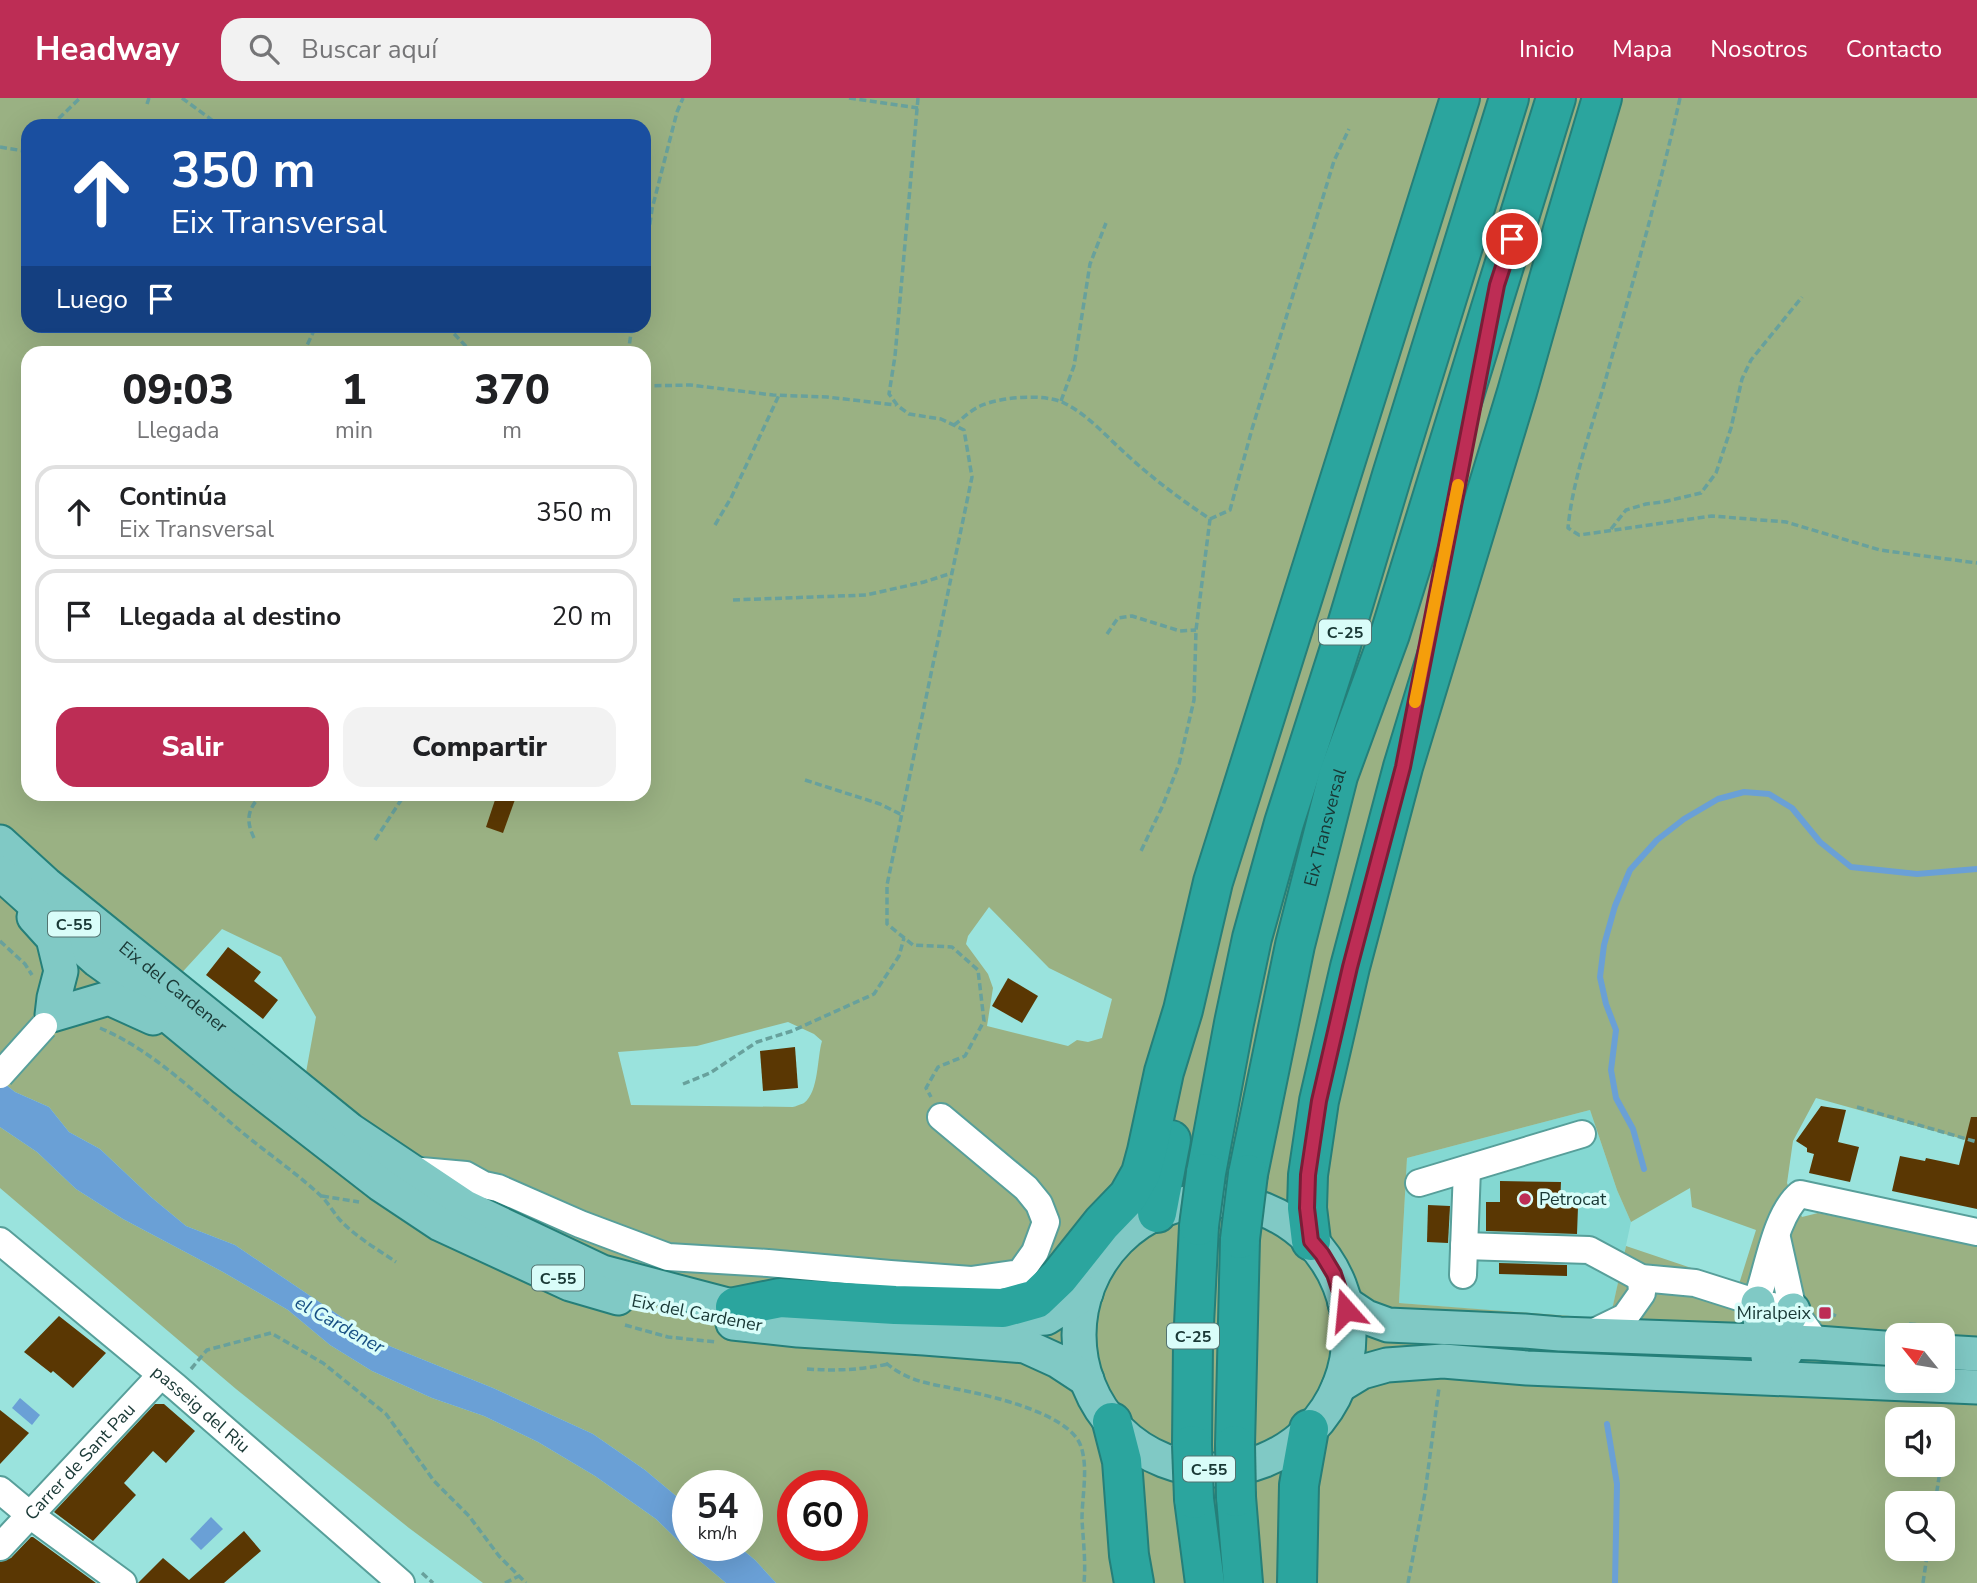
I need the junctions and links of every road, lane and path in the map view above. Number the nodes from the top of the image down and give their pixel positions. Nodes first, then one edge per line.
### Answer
1 (80, 98) edge
2 (149, 98) edge
3 (182, 98) edge
4 (683, 98) edge
5 (849, 98) edge
6 (918, 98) edge
7 (1460, 98) edge
8 (1497, 98) edge
9 (1509, 98) edge
10 (1556, 98) edge
11 (1602, 98) edge
12 (1680, 98) edge
13 (147, 104) dead end
14 (918, 108) junction
15 (58, 119) edge
16 (210, 119) edge
17 (1349, 129) dead end
18 (0, 147) edge
19 (21, 150) edge
20 (651, 218) edge
21 (1107, 223) dead end
22 (1497, 285) junction
23 (1802, 298) dead end
24 (454, 333) edge
25 (466, 346) edge
26 (651, 386) edge
27 (779, 395) junction
28 (1061, 401) junction
29 (898, 405) junction
30 (954, 425) junction
31 (1210, 519) junction
32 (716, 525) dead end
33 (1611, 529) junction
34 (1977, 563) edge
35 (952, 573) junction
36 (733, 600) dead end
37 (1196, 630) junction
38 (1107, 634) dead end
39 (1251, 759) junction
40 (1403, 767) junction
41 (806, 780) dead end
42 (256, 801) edge
43 (400, 801) edge
44 (902, 815) junction
45 (254, 838) dead end
46 (375, 840) dead end
47 (0, 842) edge
48 (1141, 851) dead end
49 (0, 854) edge
50 (0, 873) edge
51 (904, 938) junction
52 (97, 960) junction
53 (1183, 1010) junction
54 (64, 1015) junction
55 (205, 1046) junction
56 (0, 1075) edge
57 (284, 1078) junction
58 (683, 1084) dead end
59 (1857, 1107) dead end
60 (941, 1117) joint
61 (1582, 1134) dead end
62 (1977, 1142) edge
63 (1467, 1169) junction
64 (1811, 1180) dead end
65 (1419, 1183) dead end
66 (322, 1196) junction
67 (474, 1196) junction
68 (368, 1203) dead end
69 (1157, 1213) junction
70 (1944, 1225) junction
71 (1977, 1233) edge
72 (1777, 1236) junction
73 (0, 1241) edge
74 (1311, 1241) junction
75 (1464, 1246) junction
76 (396, 1262) dead end
77 (1463, 1275) dead end
78 (1641, 1278) junction
79 (1086, 1293) junction
80 (1345, 1303) junction
81 (1758, 1303) junction
82 (735, 1307) junction
83 (1793, 1310) junction
84 (1587, 1335) junction
85 (1777, 1343) junction
86 (1817, 1343) junction
87 (1885, 1348) edge
88 (1955, 1353) edge
89 (1977, 1354) edge
90 (1443, 1361) junction
91 (1885, 1365) edge
92 (807, 1369) dead end
93 (1633, 1373) junction
94 (1087, 1380) junction
95 (168, 1381) junction
96 (1885, 1383) edge
97 (1339, 1386) junction
98 (1112, 1422) junction
99 (1310, 1429) junction
100 (0, 1490) edge
101 (30, 1515) junction
102 (0, 1547) edge
103 (1926, 1561) edge
104 (519, 1576) junction
105 (123, 1583) edge
106 (401, 1583) edge
107 (505, 1583) edge
108 (526, 1583) edge
109 (1084, 1583) edge
110 (1134, 1583) edge
111 (1205, 1583) edge
112 (1243, 1583) edge
113 (1297, 1583) edge
114 (1408, 1583) edge
115 (1923, 1583) edge

1 - 15 path
2 - 13 path
3 - 16 path
4 - 20 path
5 - 14 path
6 - 14 path
7 - 39 highway
8 - 39 highway
9 - 111 highway, C-25, bridge
10 - 22 highway, Eix Transversal / C-25
11 - 40 highway
12 - 33 path
14 - 29 path
17 - 31 path
18 - 19 path
21 - 28 path
22 - 40 highway
22 - 112 highway, Eix Transversal / C-25, bridge
23 - 33 path
24 - 25 path
26 - 27 path
27 - 29 path
27 - 32 path
28 - 30 path
28 - 31 path
29 - 30 path
30 - 35 path
31 - 37 path
33 - 34 path
35 - 36 path
35 - 44 path
37 - 38 path
37 - 48 path
39 - 53 highway
40 - 74 highway
41 - 44 path
42 - 45 path
43 - 46 path
44 - 51 path
47 - 57 main road, Eix del Cardener / C-55
49 - 52 main road, Eix del Cardener / C-55
50 - 52 main road, Eix del Cardener / C-55
50 - 54 main road, Eix del Cardener / C-55
51 - 58 path
51 - 60 path
52 - 54 main road, Eix del Cardener / C-55
52 - 55 main road, Eix del Cardener / C-55
52 - 57 main road, Eix del Cardener / C-55
53 - 69 highway
53 - 82 highway
54 - 55 main road, Eix del Cardener / C-55
54 - 56 street, bridge
54 - 66 path
55 - 94 main road, Eix del Cardener / C-55
57 - 67 main road, Eix del Cardener / C-55
59 - 62 path
60 - 67 street
61 - 63 street
63 - 65 street
63 - 75 street
64 - 70 street
66 - 68 path
66 - 76 path
67 - 82 main road, Eix del Cardener / C-55
69 - 74 main road, C-55
69 - 79 main road, C-55
70 - 71 street
70 - 72 street
72 - 81 street
72 - 83 street
73 - 95 street, passeig del Riu
74 - 80 main road, C-55
75 - 77 street
75 - 78 street
78 - 81 street
78 - 84 street
79 - 82 main road, Eix del Cardener / C-55
79 - 94 main road, C-55
80 - 84 main road
80 - 97 main road, C-55
81 - 83 street
81 - 85 main road
83 - 85 main road
83 - 86 street
84 - 85 main road
85 - 86 main road
85 - 91 main road
85 - 93 main road
86 - 87 main road
88 - 89 main road
90 - 93 main road
90 - 97 main road
90 - 114 path
92 - 109 path
93 - 96 main road
94 - 98 main road, C-55
95 - 101 street, Carrer de Sant Pau
95 - 104 path
95 - 106 street, passeig del Riu
97 - 99 main road, C-55
98 - 99 main road, C-55
98 - 110 highway
99 - 113 highway
100 - 101 street
101 - 102 street, Carrer de Sant Pau
101 - 105 street
103 - 115 path
104 - 107 path
104 - 108 path

